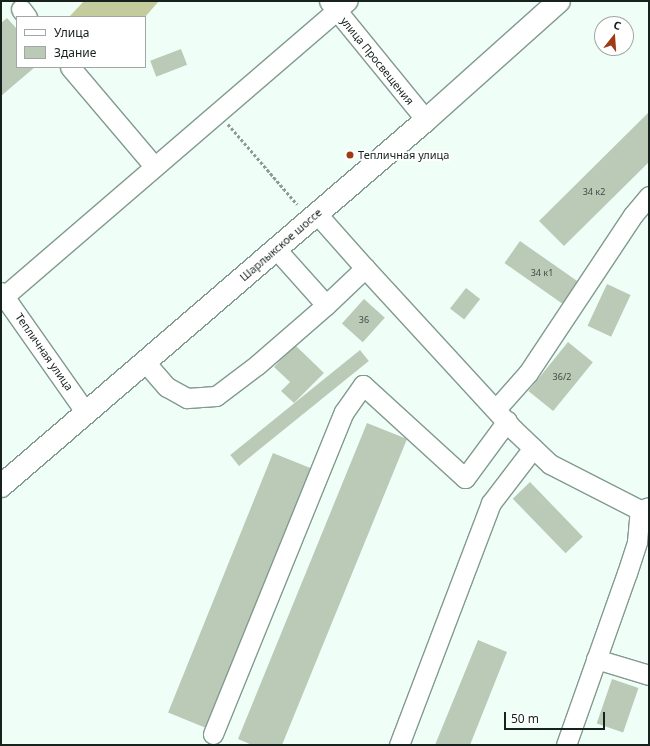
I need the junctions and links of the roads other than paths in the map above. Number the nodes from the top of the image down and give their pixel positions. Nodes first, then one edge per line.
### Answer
1 (559, 1) edge
2 (338, 5) edge
3 (71, 68) edge
4 (426, 120) junction
5 (154, 166) junction
6 (649, 196) edge
7 (317, 214) junction
8 (276, 249) junction
9 (365, 268) junction
10 (2, 296) edge
11 (326, 305) junction
12 (145, 362) junction
13 (86, 412) junction
14 (502, 415) junction
15 (533, 448) junction
16 (1, 486) edge
17 (645, 509) edge
18 (596, 659) junction
19 (649, 675) edge
20 (213, 734) dead end
21 (399, 745) edge
22 (566, 745) edge

1 - 4 main road, Шарлыкское шоссе
2 - 4 street, улица Просвещения
2 - 5 street
3 - 5 street
4 - 7 main road, Шарлыкское шоссе
5 - 10 street
6 - 14 street
7 - 8 main road, Шарлыкское шоссе
7 - 9 street
8 - 11 street
8 - 12 main road, Шарлыкское шоссе
9 - 11 street
9 - 14 street
10 - 13 street, Тепличная улица
11 - 12 street
12 - 13 main road, Шарлыкское шоссе
13 - 16 main road, Шарлыкское шоссе
14 - 15 street
14 - 20 street
15 - 17 street
15 - 21 street
17 - 18 street
18 - 19 street
18 - 22 street

